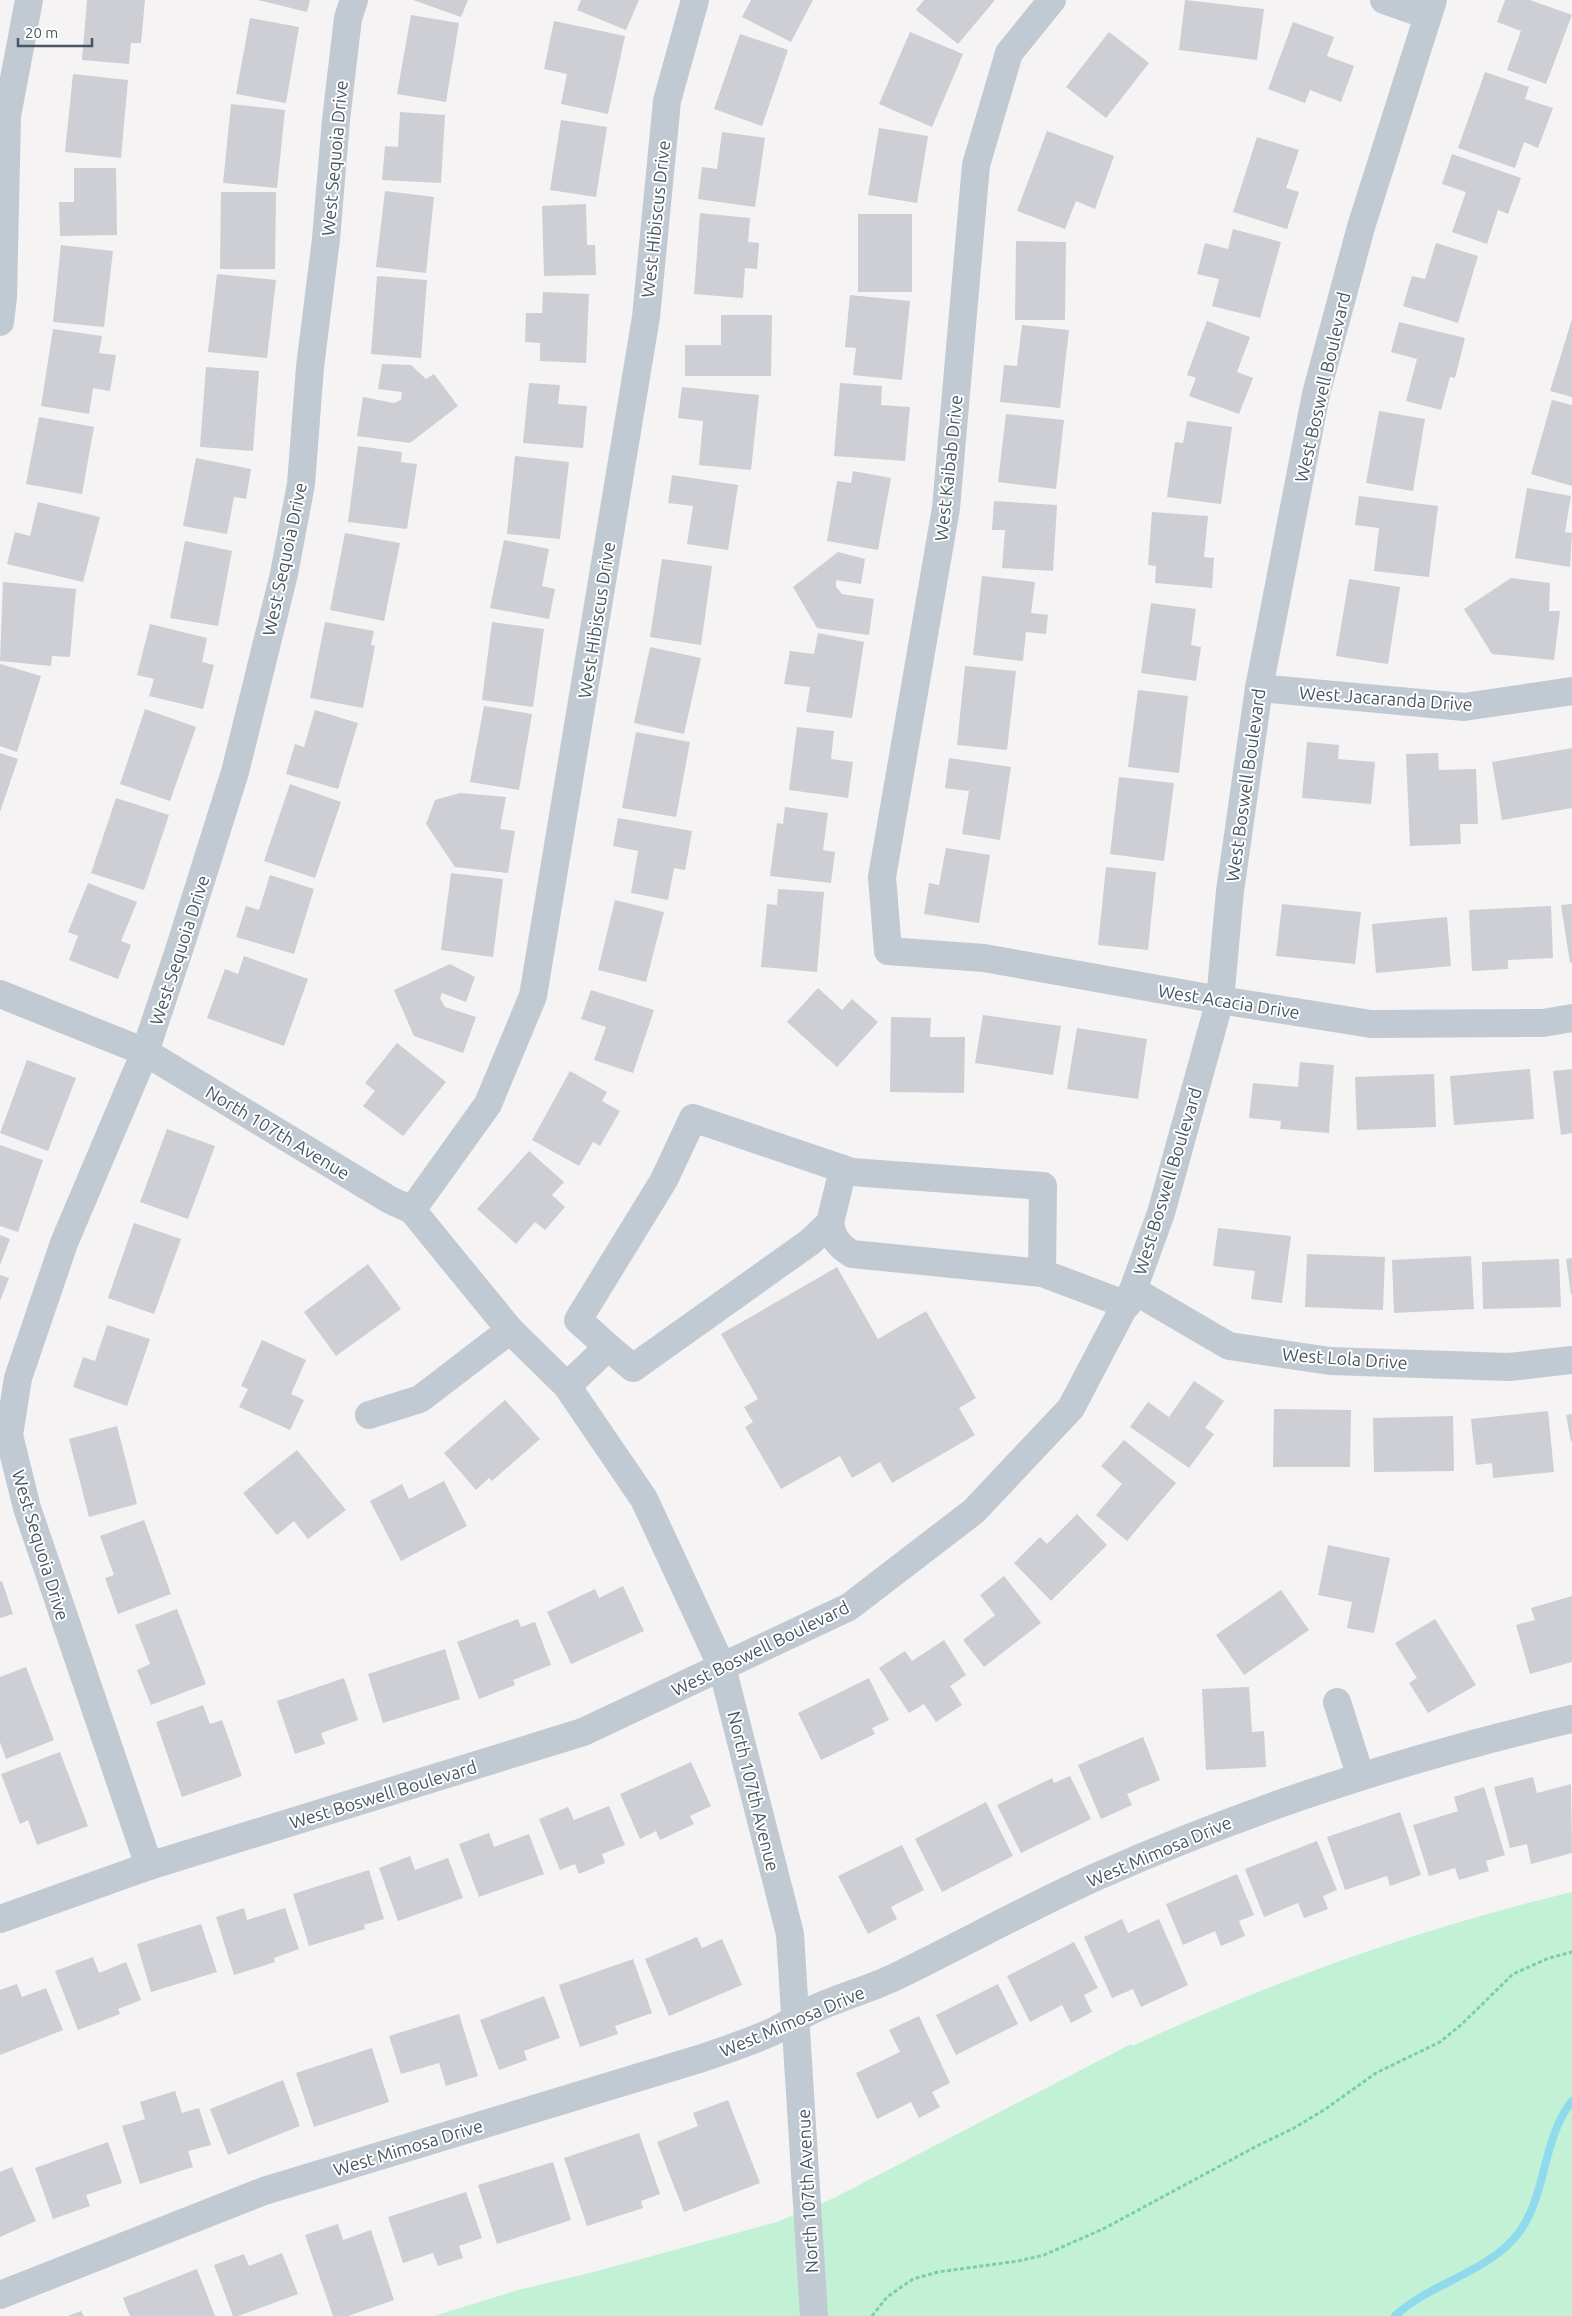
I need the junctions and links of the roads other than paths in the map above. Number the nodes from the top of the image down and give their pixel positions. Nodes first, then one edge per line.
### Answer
1 (29, 0) edge
2 (354, 0) edge
3 (695, 0) edge
4 (1052, 0) edge
5 (1384, 0) edge
6 (1430, 8) edge
7 (0, 322) edge
8 (1259, 688) junction
9 (1572, 691) edge
10 (888, 951) joint
11 (0, 994) edge
12 (1220, 1000) junction
13 (1572, 1018) edge
14 (145, 1052) junction
15 (843, 1169) junction
16 (412, 1210) junction
17 (830, 1224) junction
18 (1042, 1273) junction
19 (1130, 1298) junction
20 (510, 1330) junction
21 (608, 1347) junction
22 (1572, 1360) edge
23 (567, 1386) junction
24 (369, 1415) dead end
25 (722, 1666) junction
26 (1337, 1702) dead end
27 (1572, 1719) edge
28 (1360, 1775) junction
29 (148, 1866) junction
30 (0, 1919) edge
31 (797, 2018) junction
32 (0, 2295) edge
33 (814, 2316) edge

1 - 7 street
2 - 14 street, West Sequoia Drive
3 - 16 street, West Hibiscus Drive
4 - 10 street, West Kaibab Drive
5 - 6 street
6 - 8 street, West Boswell Boulevard
8 - 9 street, West Jacaranda Drive
8 - 12 street, West Boswell Boulevard
10 - 12 street, West Acacia Drive
11 - 14 street, North 107th Avenue
12 - 13 street, West Acacia Drive
12 - 19 street, West Boswell Boulevard
14 - 16 street, North 107th Avenue
14 - 29 street, West Sequoia Drive
15 - 17 street
15 - 18 street
15 - 21 street
16 - 20 street, North 107th Avenue
17 - 18 street, West Lola Drive
17 - 21 street
18 - 19 street, West Lola Drive
19 - 22 street, West Lola Drive
19 - 25 street, West Boswell Boulevard
20 - 23 street, North 107th Avenue
20 - 24 street
21 - 23 street
23 - 25 street, North 107th Avenue
25 - 29 street, West Boswell Boulevard
25 - 31 street, North 107th Avenue
26 - 28 street
27 - 28 street, West Mimosa Drive
28 - 31 street, West Mimosa Drive
29 - 30 street, West Boswell Boulevard
31 - 32 street, West Mimosa Drive
31 - 33 street, North 107th Avenue

